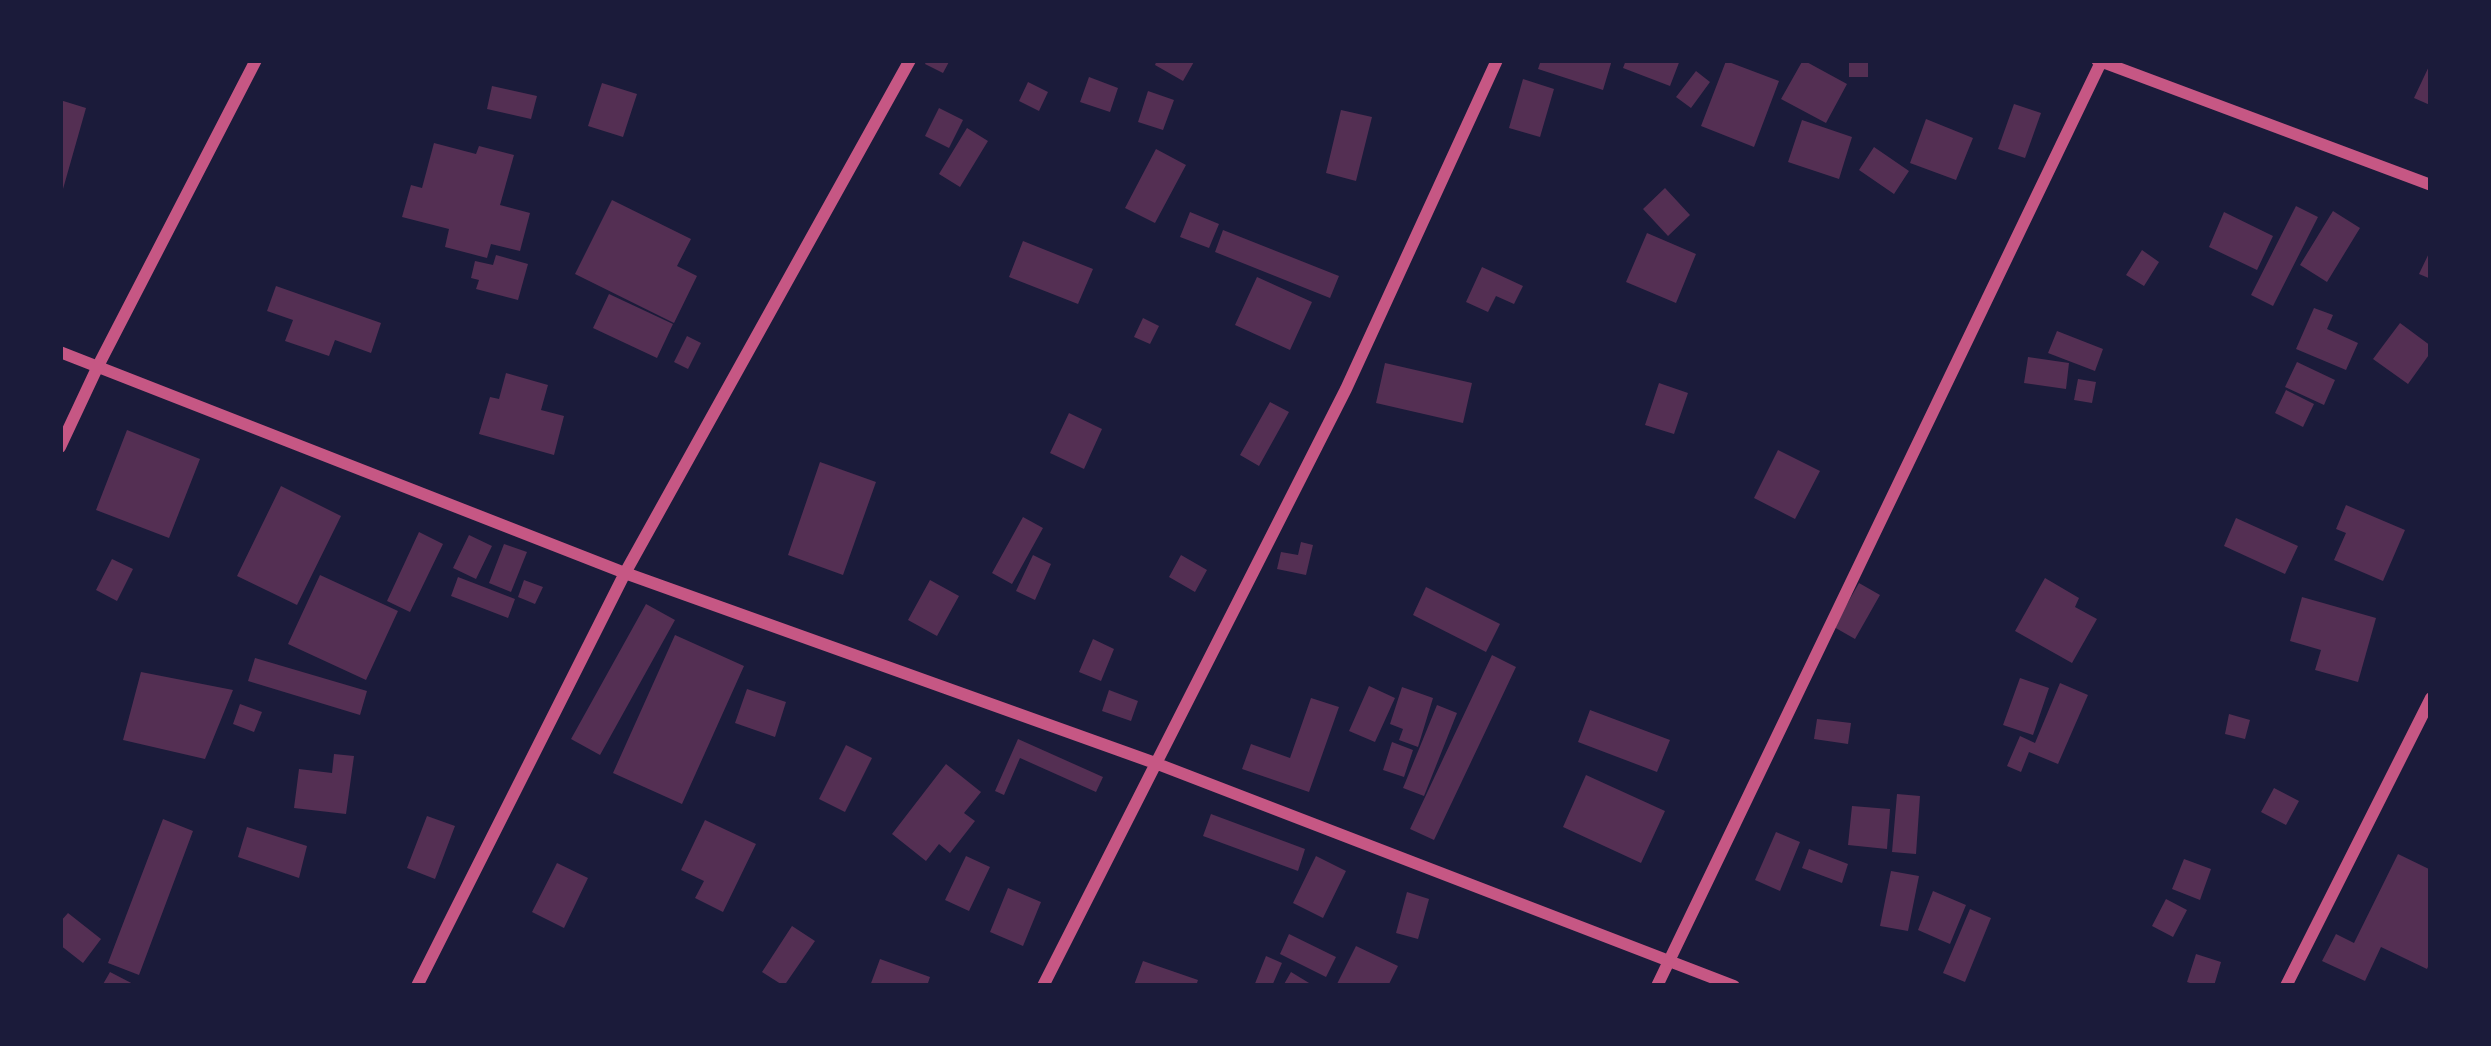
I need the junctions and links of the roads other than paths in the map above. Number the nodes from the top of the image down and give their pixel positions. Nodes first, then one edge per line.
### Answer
1 (256, 60) edge
2 (910, 60) edge
3 (1497, 60) edge
4 (2100, 61) edge
5 (2431, 185) edge
6 (60, 352) edge
7 (98, 366) junction
8 (60, 447) edge
9 (625, 573) junction
10 (2431, 698) edge
11 (1155, 763) junction
12 (1670, 961) junction
13 (417, 986) edge
14 (1043, 986) edge
15 (1657, 986) edge
16 (1735, 986) edge
17 (2286, 986) edge

1 - 7 street
2 - 9 street
3 - 11 street
4 - 5 street
4 - 12 street
6 - 7 street
7 - 8 street
7 - 9 street
9 - 11 street
9 - 13 street
10 - 17 street
11 - 12 street
11 - 14 street
12 - 15 street
12 - 16 street

